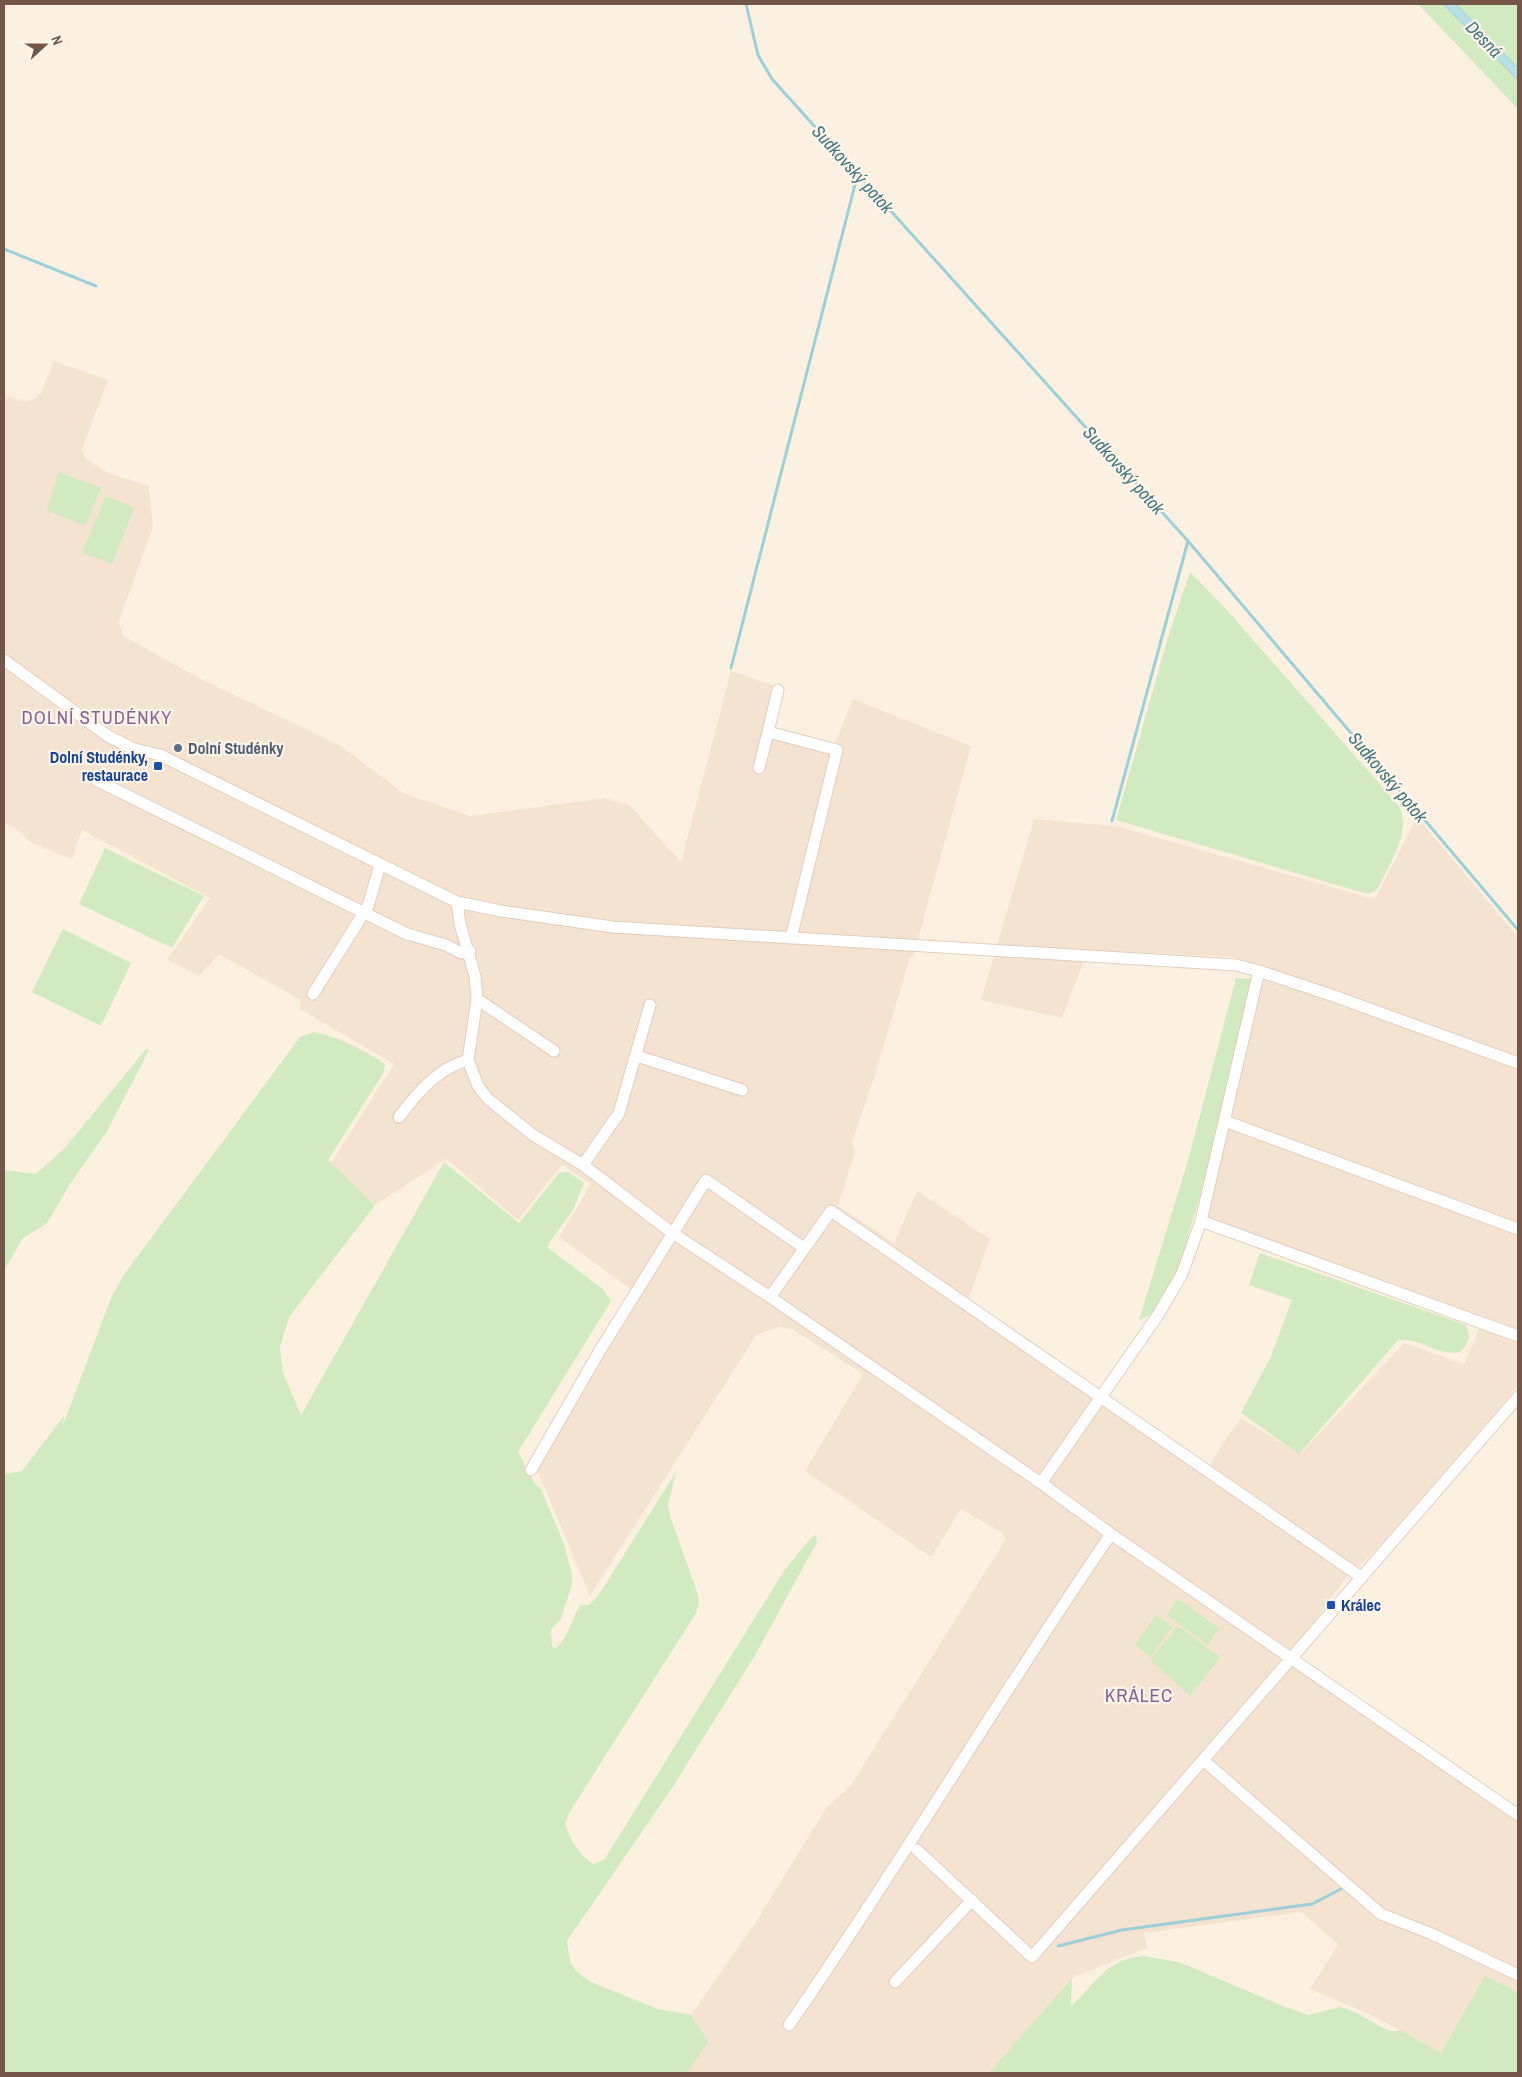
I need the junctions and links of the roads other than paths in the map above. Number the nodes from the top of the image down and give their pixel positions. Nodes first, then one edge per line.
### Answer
1 (4, 660) edge
2 (778, 690) dead end
3 (768, 732) junction
4 (759, 768) dead end
5 (96, 780) dead end
6 (380, 865) junction
7 (457, 902) junction
8 (364, 913) junction
9 (791, 938) junction
10 (470, 951) junction
11 (1259, 971) junction
12 (313, 994) dead end
13 (477, 999) junction
14 (650, 1006) dead end
15 (554, 1051) dead end
16 (638, 1056) junction
17 (468, 1060) junction
18 (1518, 1062) edge
19 (742, 1090) dead end
20 (399, 1117) dead end
21 (1225, 1121) junction
22 (582, 1165) junction
23 (1200, 1220) junction
24 (1518, 1229) edge
25 (671, 1232) junction
26 (804, 1248) junction
27 (770, 1297) junction
28 (1518, 1336) edge
29 (1100, 1397) junction
30 (1518, 1397) edge
31 (531, 1470) dead end
32 (1041, 1483) junction
33 (1111, 1534) junction
34 (1361, 1577) junction
35 (1293, 1658) junction
36 (1203, 1760) junction
37 (1518, 1815) edge
38 (917, 1850) dead end
39 (972, 1900) junction
40 (1518, 1975) edge
41 (895, 1982) dead end
42 (789, 2025) dead end

1 - 6 street
2 - 3 street
3 - 4 street
3 - 9 street
5 - 8 street
6 - 7 street
6 - 8 street
7 - 9 street
7 - 10 street
8 - 10 street
8 - 12 street
9 - 11 street
10 - 13 street
11 - 18 street
11 - 21 street
13 - 15 street
13 - 17 street
14 - 16 street
16 - 19 street
16 - 22 street
17 - 20 street
17 - 22 street
21 - 23 street
21 - 24 street
22 - 25 street
23 - 28 street
23 - 29 street
25 - 26 street
25 - 27 street
25 - 31 street
26 - 27 street
26 - 29 street
27 - 32 street
29 - 32 street
29 - 34 street
30 - 34 street
32 - 33 street
33 - 35 street
33 - 42 street
34 - 35 street
35 - 36 street
35 - 37 street
36 - 39 street
36 - 40 street
38 - 39 street
39 - 41 street

